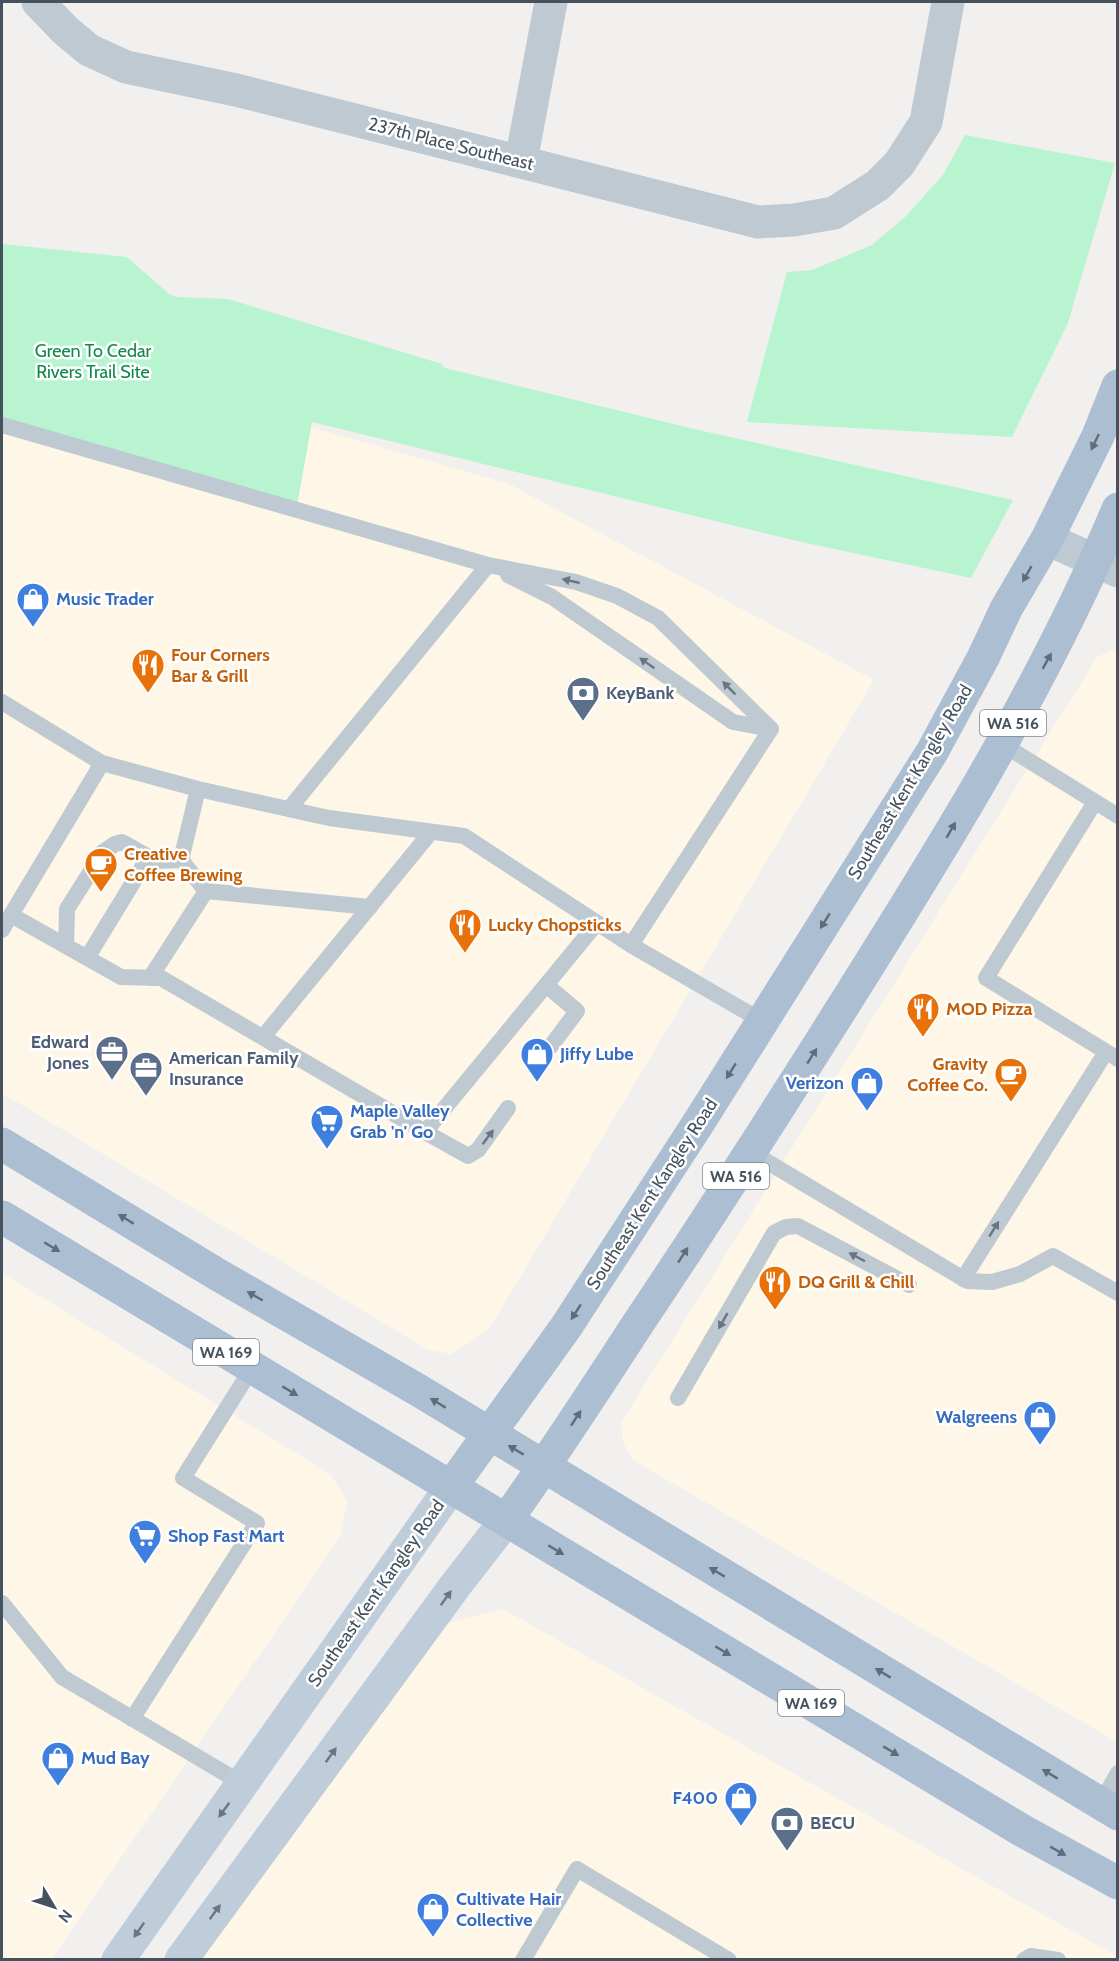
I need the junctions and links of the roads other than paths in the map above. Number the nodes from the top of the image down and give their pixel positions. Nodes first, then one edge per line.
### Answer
1 (38, 2) edge
2 (551, 2) edge
3 (948, 2) edge
4 (521, 161) junction
5 (1118, 386) edge
6 (2, 426) edge
7 (1118, 508) edge
8 (1047, 539) junction
9 (488, 566) junction
10 (1107, 566) edge
11 (2, 702) edge
12 (771, 729) junction
13 (1002, 744) junction
14 (102, 763) junction
15 (198, 789) junction
16 (1095, 802) junction
17 (290, 809) junction
18 (1118, 816) edge
19 (431, 832) junction
20 (181, 860) junction
21 (156, 861) junction
22 (206, 891) junction
23 (370, 907) junction
24 (11, 915) junction
25 (597, 922) junction
26 (2, 930) edge
27 (631, 945) junction
28 (66, 946) junction
29 (87, 958) junction
30 (150, 978) junction
31 (546, 985) junction
32 (762, 1021) junction
33 (263, 1037) junction
34 (551, 1046) dead end
35 (1112, 1055) edge
36 (508, 1108) dead end
37 (425, 1132) junction
38 (2, 1144) edge
39 (751, 1152) junction
40 (2, 1217) edge
41 (963, 1279) junction
42 (909, 1285) dead end
43 (1118, 1293) edge
44 (252, 1368) junction
45 (678, 1398) dead end
46 (488, 1433) junction
47 (544, 1467) junction
48 (451, 1487) junction
49 (507, 1519) junction
50 (2, 1603) edge
51 (132, 1719) junction
52 (1118, 1773) edge
53 (243, 1784) junction
54 (1109, 1809) edge
55 (1118, 1883) edge
56 (118, 1959) edge
57 (181, 1959) edge
58 (523, 1959) edge
59 (729, 1959) edge
60 (1024, 1959) edge
61 (1058, 1959) edge

1 - 4 street, 237th Place Southeast
2 - 4 street
3 - 4 street, 237th Place Southeast
5 -> 8 main road, Southeast Kent Kangley Road / WA 516
6 - 9 lane
7 - 10 main road, WA 516
8 - 10 street
8 -> 32 main road, Southeast Kent Kangley Road / WA 516
12 -> 9 lane
12 -> 9 lane
9 - 17 lane
13 -> 10 main road, WA 516
11 - 14 lane
12 - 27 lane
13 - 16 lane
39 -> 13 main road, WA 516
14 - 15 lane
14 - 24 lane
15 - 17 lane
15 - 20 lane
16 - 18 lane
16 - 35 lane
17 - 19 lane
19 - 23 lane
19 - 25 lane
20 - 21 lane
20 - 22 lane
21 - 28 lane
21 - 29 lane
22 - 23 lane
22 - 30 lane
23 - 33 lane
24 - 26 lane
24 - 28 lane
25 - 27 lane
25 - 31 lane
27 - 32 lane
28 - 29 lane
29 - 30 lane
30 - 33 lane
31 - 34 lane
31 - 37 lane
32 -> 46 main road, Southeast Kent Kangley Road / WA 516
33 - 37 lane
41 -> 35 lane
37 -> 36 lane
46 -> 38 main road
39 - 41 lane
47 -> 39 main road, WA 516
40 -> 44 main road, WA 169
41 - 43 lane
42 -> 45 lane
44 -> 48 main road, WA 169
44 - 51 lane
47 -> 46 main road
46 - 48 main road, Southeast Kent Kangley Road / WA 516
47 - 49 main road, WA 516
54 -> 47 main road
48 - 49 main road, WA 169
48 - 53 main road, Southeast Kent Kangley Road
49 -> 55 main road, WA 169
57 -> 49 main road
50 - 51 lane
51 - 53 lane
52 - 54 lane
53 -> 56 main road, Southeast Kent Kangley Road
58 - 59 lane
60 - 61 lane

